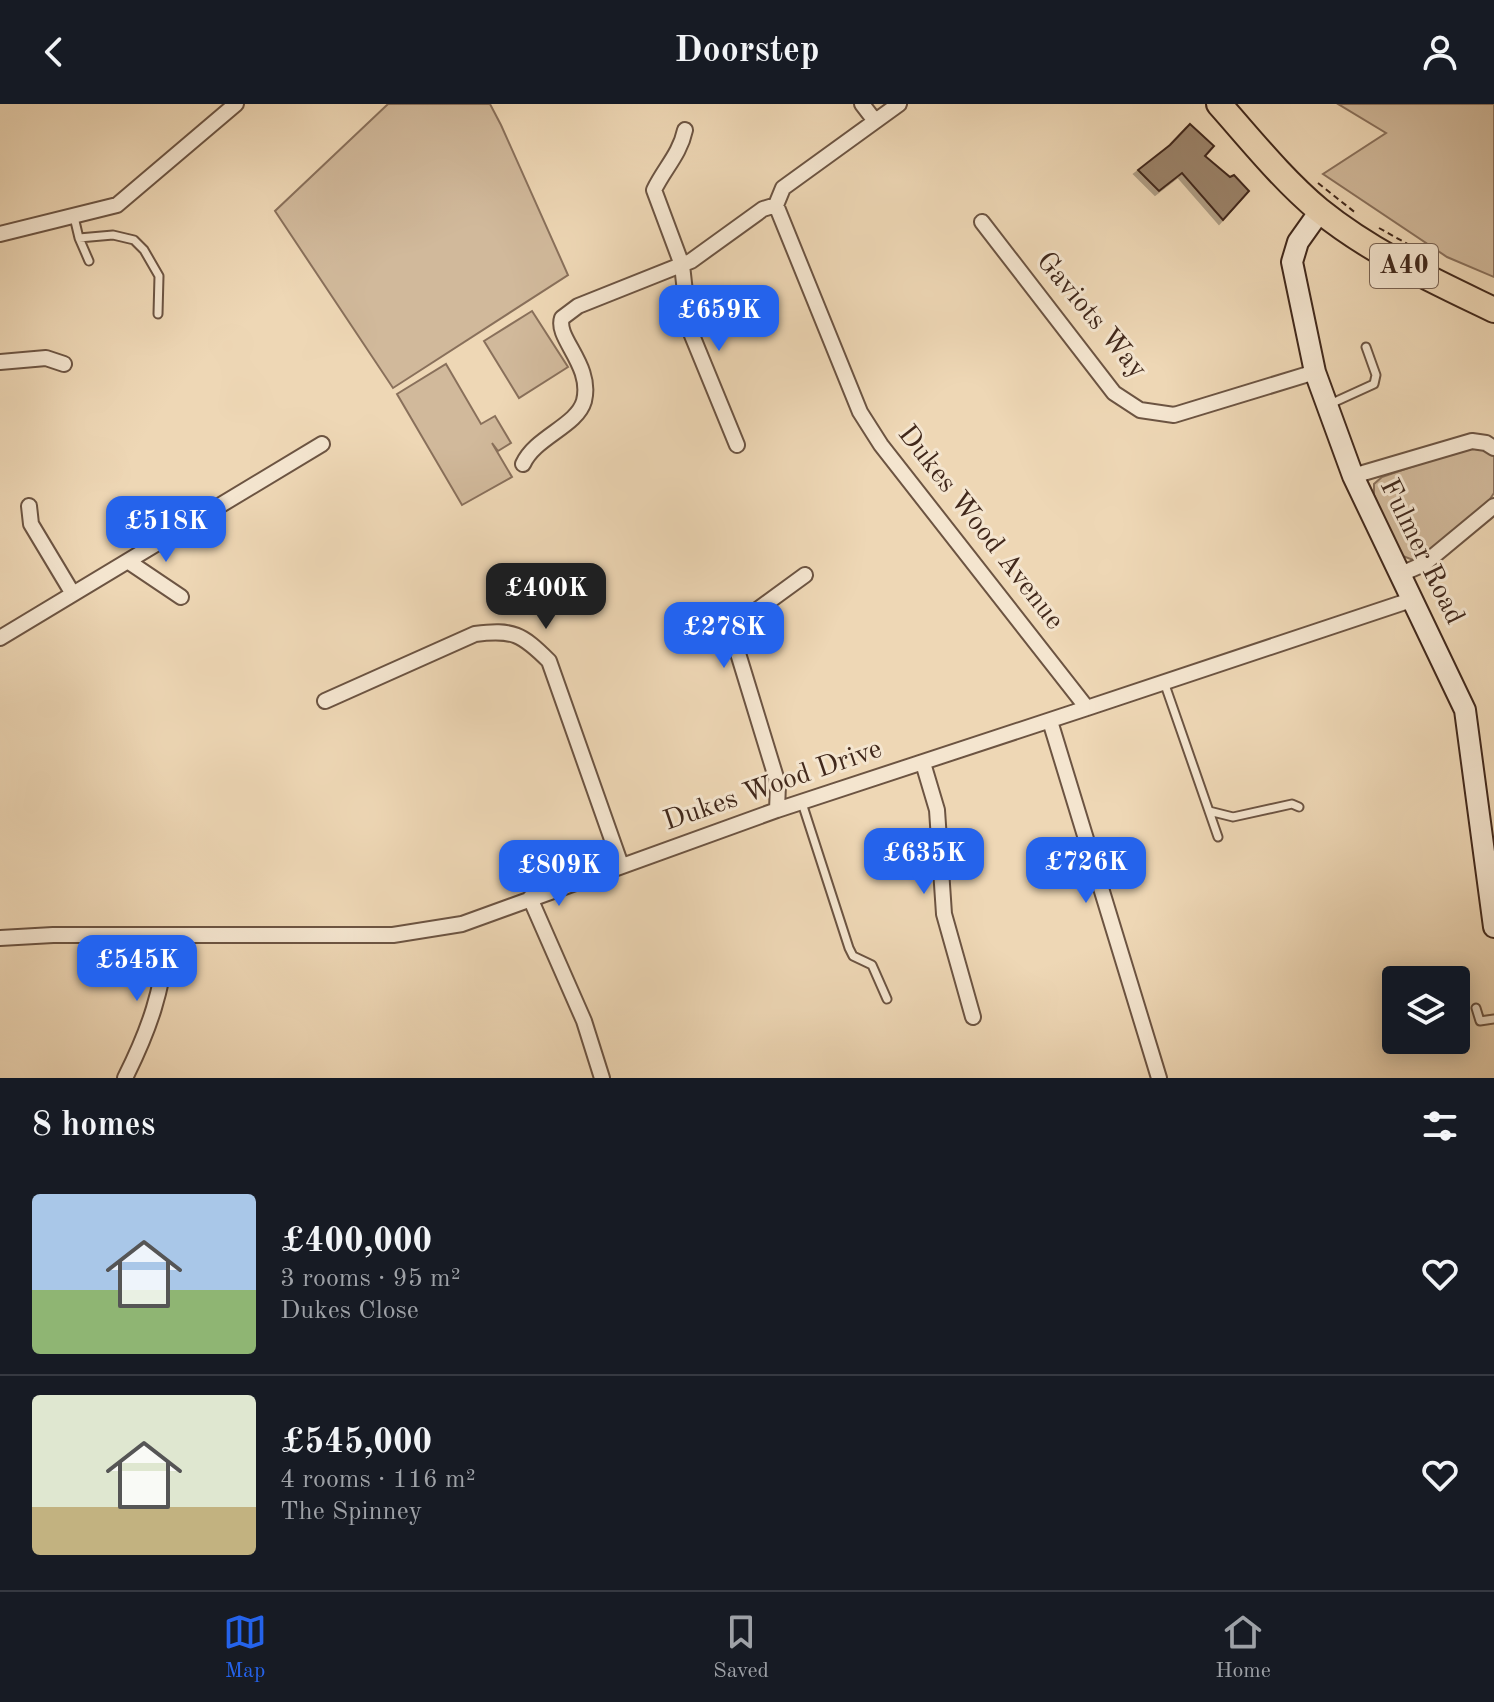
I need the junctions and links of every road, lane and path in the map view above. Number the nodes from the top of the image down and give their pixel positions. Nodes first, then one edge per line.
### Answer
1 (236, 104) edge
2 (862, 104) edge
3 (899, 104) edge
4 (1219, 104) edge
5 (875, 121) junction
6 (685, 130) dead end
7 (1319, 184) dead end
8 (776, 205) junction
9 (1320, 211) junction
10 (74, 217) junction
11 (1366, 221) dead end
12 (982, 222) dead end
13 (1378, 228) dead end
14 (0, 234) edge
15 (79, 238) junction
16 (1429, 256) dead end
17 (89, 261) dead end
18 (682, 265) junction
19 (1494, 310) edge
20 (158, 314) dead end
21 (1366, 347) dead end
22 (0, 362) edge
23 (64, 364) dead end
24 (1315, 372) junction
25 (1326, 406) junction
26 (322, 444) dead end
27 (737, 445) dead end
28 (1494, 448) edge
29 (523, 464) dead end
30 (1353, 476) junction
31 (29, 506) dead end
32 (1494, 506) edge
33 (129, 562) junction
34 (1401, 574) junction
35 (805, 575) dead end
36 (73, 594) junction
37 (181, 597) dead end
38 (1414, 599) junction
39 (0, 638) edge
40 (1164, 682) junction
41 (325, 701) dead end
42 (1087, 708) junction
43 (1050, 721) junction
44 (923, 763) junction
45 (802, 803) junction
46 (1299, 807) dead end
47 (777, 810) junction
48 (1209, 811) junction
49 (1218, 837) dead end
50 (621, 865) junction
51 (1490, 874) edge
52 (530, 898) junction
53 (1494, 927) edge
54 (169, 935) junction
55 (0, 938) edge
56 (887, 999) dead end
57 (1476, 1008) dead end
58 (973, 1017) dead end
59 (1494, 1019) edge
60 (125, 1078) edge
61 (602, 1078) edge
62 (1159, 1078) edge

1 - 10 street
2 - 5 street
3 - 5 street
4 - 9 main road, A40
5 - 8 street
6 - 18 street
7 - 11 path
8 - 18 street
8 - 42 street, Dukes Wood Avenue
9 - 19 main road, A40
9 - 24 street, Fulmer Road
10 - 14 street
10 - 15 lane
12 - 24 street, Gaviots Way
13 - 16 path
15 - 17 lane
15 - 20 lane
18 - 27 street
18 - 29 street
21 - 25 lane
22 - 23 street
24 - 25 street, Fulmer Road
25 - 30 street, Fulmer Road
26 - 33 street
28 - 30 street
30 - 34 street, Fulmer Road
31 - 36 street
32 - 34 street
33 - 36 street
33 - 37 street
34 - 38 street, Fulmer Road
35 - 47 street
36 - 39 street
38 - 40 street
38 - 51 street, Fulmer Road
40 - 42 street
40 - 48 lane
41 - 50 street
42 - 43 street, Dukes Wood Drive
43 - 44 street, Dukes Wood Drive
43 - 62 street
44 - 45 street, Dukes Wood Drive
44 - 58 street
45 - 47 street, Dukes Wood Drive
45 - 56 lane
46 - 48 lane
47 - 50 street, Dukes Wood Drive
48 - 49 lane
50 - 52 street, Dukes Wood Drive
51 - 53 street, Fulmer Road
52 - 54 street, Dukes Wood Drive
52 - 61 street
54 - 55 street, Dukes Wood Drive
54 - 60 street
57 - 59 lane

